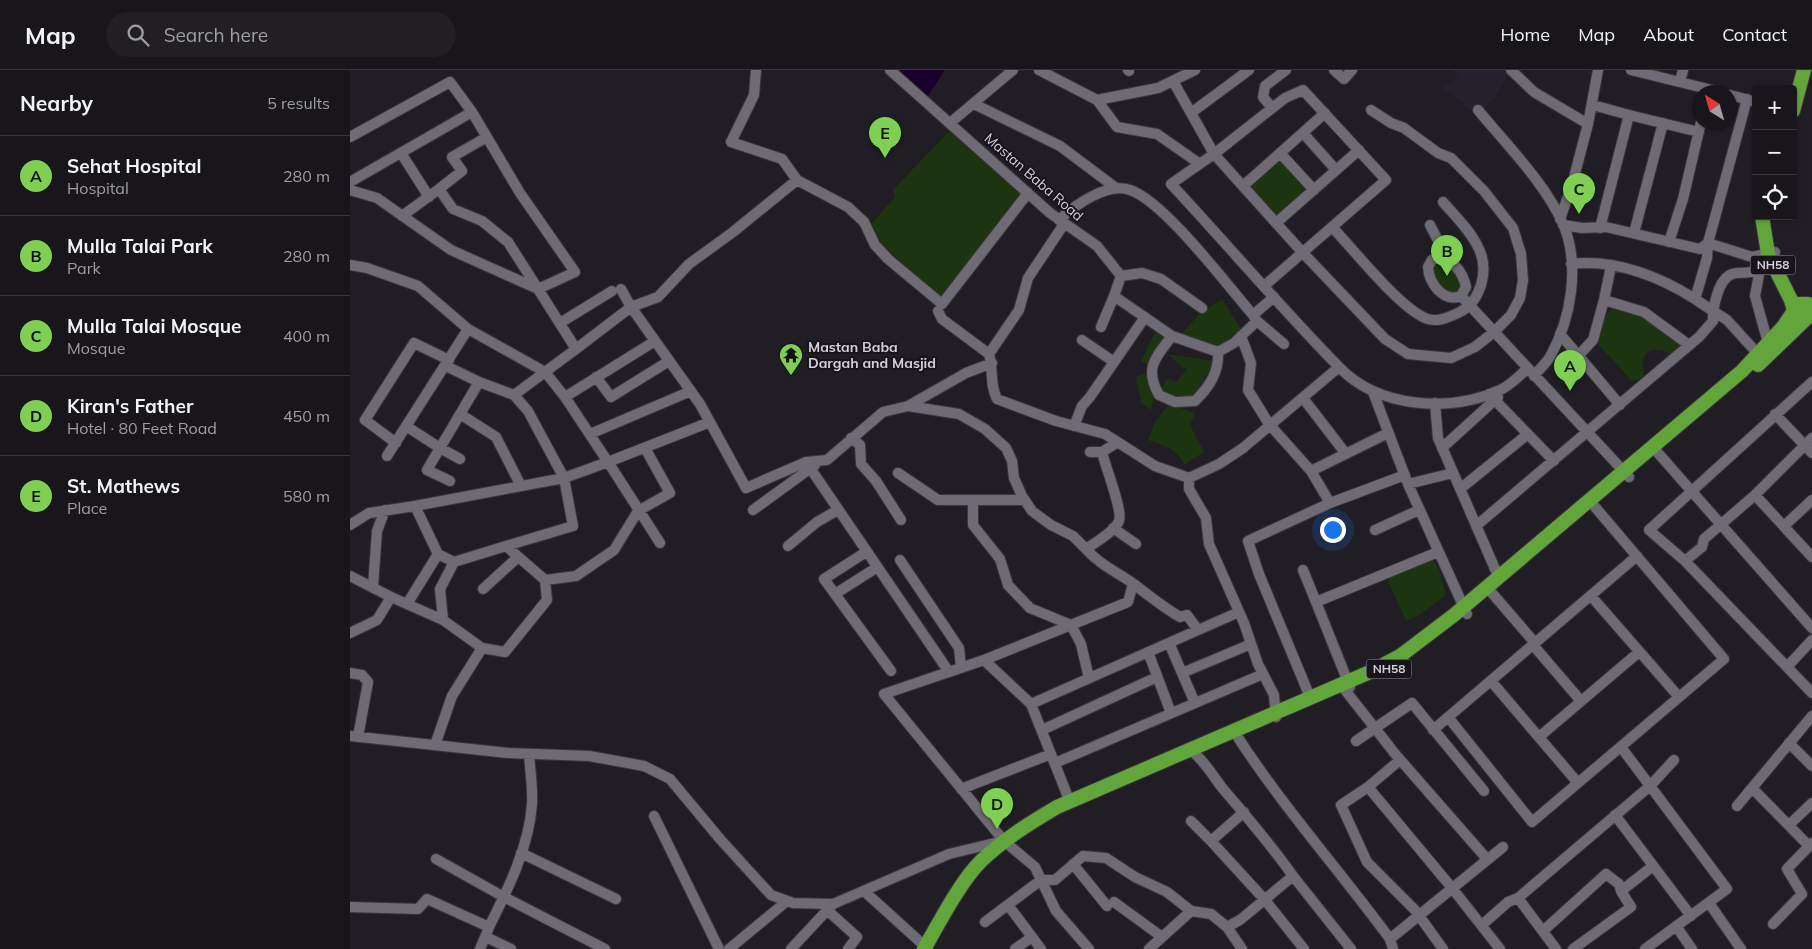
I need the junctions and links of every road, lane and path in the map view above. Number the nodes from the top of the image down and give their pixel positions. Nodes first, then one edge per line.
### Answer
1 (756, 70) edge
2 (890, 70) edge
3 (1013, 70) edge
4 (1039, 70) edge
5 (1194, 70) edge
6 (1249, 70) edge
7 (1286, 70) edge
8 (1334, 70) edge
9 (1352, 70) edge
10 (1511, 70) edge
11 (1598, 70) edge
12 (1632, 70) edge
13 (1683, 70) edge
14 (1794, 70) edge
15 (1804, 70) edge
16 (1173, 80) junction
17 (1680, 82) junction
18 (1791, 85) edge
19 (1692, 86) edge
20 (1797, 96) edge
21 (1737, 97) edge
22 (1097, 100) junction
23 (1751, 101) edge
24 (974, 104) junction
25 (1593, 105) junction
26 (1272, 108) junction
27 (1371, 110) dead end
28 (1478, 110) dead end
29 (472, 112) junction
30 (1191, 113) junction
31 (1325, 113) junction
32 (1629, 115) junction
33 (950, 123) junction
34 (1663, 123) junction
35 (1588, 124) junction
36 (1692, 126) edge
37 (1699, 130) edge
38 (1303, 133) junction
39 (350, 137) edge
40 (486, 137) junction
41 (1359, 150) junction
42 (401, 153) junction
43 (1280, 153) junction
44 (1214, 154) junction
45 (1200, 164) junction
46 (1336, 170) junction
47 (797, 180) junction
48 (350, 182) edge
49 (1244, 186) junction
50 (1116, 188) junction
51 (439, 189) junction
52 (350, 190) edge
53 (1314, 190) junction
54 (1028, 193) junction
55 (429, 197) junction
56 (1442, 202) dead end
57 (402, 216) junction
58 (1763, 220) edge
59 (1770, 220) edge
60 (1062, 222) junction
61 (1562, 222) junction
62 (1276, 223) junction
63 (1430, 226) dead end
64 (1332, 227) junction
65 (1600, 228) junction
66 (1634, 234) junction
67 (1669, 242) junction
68 (1708, 243) junction
69 (1303, 253) junction
70 (1772, 253) junction
71 (1448, 260) junction
72 (1571, 264) junction
73 (350, 265) edge
74 (1611, 266) junction
75 (1760, 269) junction
76 (1121, 276) junction
77 (1264, 286) junction
78 (538, 289) junction
79 (1114, 296) junction
80 (1274, 296) junction
81 (1461, 296) junction
82 (1696, 299) junction
83 (1604, 300) junction
84 (1470, 306) junction
85 (632, 308) junction
86 (1202, 308) dead end
87 (1807, 310) edge
88 (938, 311) dead end
89 (1713, 311) junction
90 (1145, 317) junction
91 (1255, 318) junction
92 (560, 324) junction
93 (1101, 327) dead end
94 (468, 329) junction
95 (1494, 332) junction
96 (1560, 334) junction
97 (1172, 336) junction
98 (1241, 336) junction
99 (1082, 340) dead end
100 (655, 341) junction
101 (1768, 343) junction
102 (1284, 344) dead end
103 (1689, 346) junction
104 (576, 349) junction
105 (1218, 352) junction
106 (1758, 354) junction
107 (1578, 356) junction
108 (990, 358) junction
109 (669, 361) junction
110 (1114, 362) junction
111 (448, 363) junction
112 (1339, 367) junction
113 (545, 372) junction
114 (1530, 372) junction
115 (596, 378) junction
116 (479, 382) junction
117 (1812, 382) edge
118 (691, 391) junction
119 (1373, 392) junction
120 (514, 395) junction
121 (565, 397) junction
122 (1303, 398) junction
123 (1492, 398) junction
124 (1435, 403) junction
125 (1620, 405) junction
126 (908, 406) junction
127 (460, 414) junction
128 (1775, 414) junction
129 (710, 422) junction
130 (1269, 424) junction
131 (406, 426) junction
132 (1074, 426) junction
133 (1388, 433) junction
134 (1586, 433) junction
135 (590, 434) junction
136 (1528, 434) junction
137 (851, 438) junction
138 (1118, 442) junction
139 (396, 443) junction
140 (1809, 446) edge
141 (440, 448) junction
142 (645, 448) junction
143 (1442, 448) junction
144 (1090, 452) dead end
145 (1102, 452) junction
146 (1658, 453) junction
147 (1346, 454) junction
148 (387, 456) dead end
149 (460, 459) dead end
150 (1554, 461) junction
151 (608, 462) junction
152 (808, 466) junction
153 (1311, 471) junction
154 (898, 473) dead end
155 (1453, 473) junction
156 (1627, 474) junction
157 (564, 478) junction
158 (1189, 478) junction
159 (1406, 480) junction
160 (450, 481) dead end
161 (521, 486) junction
162 (1460, 489) junction
163 (1692, 492) junction
164 (1755, 495) junction
165 (973, 500) junction
166 (1025, 500) junction
167 (1812, 500) edge
168 (1330, 503) junction
169 (415, 506) junction
170 (1595, 506) junction
171 (386, 510) junction
172 (753, 510) dead end
173 (838, 510) junction
174 (1420, 510) junction
175 (638, 511) junction
176 (901, 520) dead end
177 (350, 525) edge
178 (1721, 525) junction
179 (1476, 526) junction
180 (1784, 526) junction
181 (1113, 528) junction
182 (1375, 530) dead end
183 (660, 543) dead end
184 (1136, 544) dead end
185 (506, 546) junction
186 (788, 546) dead end
187 (1086, 549) junction
188 (866, 552) junction
189 (1438, 552) junction
190 (438, 554) junction
191 (1637, 556) junction
192 (518, 557) junction
193 (1812, 557) edge
194 (900, 560) dead end
195 (1685, 561) junction
196 (454, 562) junction
197 (876, 568) junction
198 (1303, 570) dead end
199 (350, 576) edge
200 (1498, 578) junction
201 (545, 580) junction
202 (1133, 584) junction
203 (373, 587) junction
204 (483, 588) dead end
205 (1492, 593) junction
206 (835, 594) junction
207 (1590, 596) junction
208 (391, 597) junction
209 (1316, 602) junction
210 (406, 604) junction
211 (1466, 611) junction
212 (1239, 612) junction
213 (443, 620) junction
214 (1071, 625) junction
215 (1812, 628) edge
216 (1198, 630) junction
217 (350, 633) edge
218 (1812, 640) edge
219 (1169, 643) junction
220 (1251, 644) junction
221 (1534, 644) junction
222 (482, 648) junction
223 (1148, 652) junction
224 (1639, 652) junction
225 (984, 660) junction
226 (961, 668) junction
227 (1788, 668) junction
228 (891, 671) dead end
229 (949, 672) junction
230 (350, 673) edge
231 (1182, 673) junction
232 (1263, 674) junction
233 (1157, 677) junction
234 (1089, 678) junction
235 (1490, 681) junction
236 (1348, 686) junction
237 (1812, 693) edge
238 (1679, 697) junction
239 (1310, 698) junction
240 (1581, 701) junction
241 (1195, 703) junction
242 (1031, 704) junction
243 (1171, 713) junction
244 (1275, 716) junction
245 (1812, 716) edge
246 (1448, 717) junction
247 (1042, 730) junction
248 (1375, 730) junction
249 (1433, 730) junction
250 (1237, 736) junction
251 (354, 737) edge
252 (1539, 737) junction
253 (1356, 741) dead end
254 (1789, 743) junction
255 (435, 745) junction
256 (1621, 747) junction
257 (529, 754) junction
258 (1195, 754) junction
259 (1053, 758) junction
260 (1400, 760) junction
261 (1674, 760) dead end
262 (1812, 766) edge
263 (1578, 783) junction
264 (1650, 786) junction
265 (1368, 787) junction
266 (961, 788) junction
267 (1752, 788) junction
268 (1484, 791) dead end
269 (1070, 802) junction
270 (1812, 803) edge
271 (1737, 806) dead end
272 (1244, 812) junction
273 (654, 816) dead end
274 (1615, 816) junction
275 (1191, 821) dead end
276 (1789, 825) junction
277 (1211, 841) junction
278 (1007, 843) junction
279 (1811, 844) edge
280 (1503, 846) dead end
281 (521, 853) junction
282 (436, 859) dead end
283 (1487, 859) junction
284 (1073, 864) junction
285 (1653, 866) junction
286 (1294, 876) junction
287 (1041, 880) junction
288 (1452, 888) junction
289 (864, 891) junction
290 (1621, 891) junction
291 (504, 897) junction
292 (1518, 898) junction
293 (616, 899) dead end
294 (1265, 900) junction
295 (787, 901) junction
296 (1708, 903) junction
297 (1008, 905) junction
298 (350, 907) edge
299 (830, 907) junction
300 (1191, 911) junction
301 (1418, 916) junction
302 (1691, 916) junction
303 (985, 922) dead end
304 (1773, 924) dead end
305 (1227, 926) junction
306 (1482, 926) junction
307 (1676, 926) junction
308 (1543, 931) junction
309 (488, 932) junction
310 (1032, 937) junction
311 (1162, 937) junction
312 (1391, 944) edge
313 (1087, 948) edge
314 (480, 949) edge
315 (511, 949) edge
316 (605, 949) edge
317 (719, 949) edge
318 (729, 949) edge
319 (791, 949) edge
320 (848, 949) edge
321 (927, 949) edge
322 (1015, 949) edge
323 (1041, 949) edge
324 (1149, 949) edge
325 (1242, 949) edge
326 (1304, 949) edge
327 (1351, 949) edge
328 (1443, 949) edge
329 (1500, 949) edge
330 (1556, 949) edge
331 (1574, 949) edge
332 (1645, 949) edge
333 (1692, 949) edge
334 (1741, 949) edge

1 - 47 street
2 - 33 street, Mastan Baba Road
3 - 24 street
4 - 22 street
5 - 16 street
6 - 30 street
7 - 26 street
8 - 9 street
10 - 35 street
11 - 25 street
12 - 17 street
13 - 17 street
14 - 18 highway
15 - 20 highway
16 - 22 street
16 - 30 street
17 - 19 street
21 - 23 street
22 - 45 street
23 - 68 street
24 - 33 street
24 - 50 street
25 - 32 street
25 - 35 street
26 - 31 street
26 - 44 street
27 - 95 street
28 - 61 street
29 - 39 street
29 - 40 street
29 - 42 street
30 - 44 street
31 - 38 street
31 - 41 street
32 - 34 street
32 - 65 street
33 - 54 street, Mastan Baba Road
34 - 36 street
34 - 66 street
35 - 61 street
37 - 67 street
38 - 43 street
38 - 46 street
40 - 51 street
40 - 78 street
41 - 46 street
41 - 64 street
42 - 48 street
42 - 55 street
43 - 49 street
43 - 53 street
44 - 45 street
44 - 49 street
45 - 77 street
46 - 53 street
47 - 54 street
47 - 85 street
49 - 62 street
50 - 60 street
50 - 91 street
51 - 55 street
51 - 78 street
52 - 57 street
53 - 62 street
54 - 60 street, Mastan Baba Road
55 - 57 street
56 - 84 street
57 - 78 street
58 - 70 highway, NH58
59 - 70 highway, NH58
60 - 76 street, Mastan Baba Road
60 - 108 street
61 - 65 street
61 - 72 street
62 - 69 street
63 - 71 street
64 - 69 street
64 - 84 street
65 - 66 street
66 - 67 street
67 - 68 street
68 - 70 street
68 - 82 street
69 - 77 street
69 - 95 street
70 - 75 street
70 - 87 highway, NH58
71 - 81 street
71 - 81 street
72 - 74 street
72 - 96 street
73 - 94 street
74 - 82 street
74 - 83 street
75 - 89 street
75 - 101 street
76 - 79 street
76 - 86 street
77 - 80 street
78 - 92 street
79 - 90 street
79 - 93 street
80 - 91 street
80 - 112 street
81 - 84 street
82 - 89 street
83 - 103 street
83 - 107 street
84 - 95 street
85 - 92 street
85 - 100 street
85 - 104 street
87 - 101 highway, NH58
87 - 146 highway, NH58
88 - 108 street
89 - 103 street
89 - 106 street
90 - 97 street
90 - 110 street
91 - 98 street
91 - 102 street
92 - 104 street
94 - 111 street
94 - 113 street
95 - 114 street
96 - 107 street
96 - 114 street
97 - 105 street
97 - 105 street
98 - 105 street
98 - 130 street
99 - 110 street
100 - 109 street
100 - 115 street
101 - 106 highway, NH58
103 - 125 street
104 - 113 street
106 - 156 highway, NH58
107 - 125 street
108 - 126 street
108 - 132 street
109 - 115 street
109 - 118 street
110 - 132 street
111 - 116 street
111 - 131 street
111 - 139 street
112 - 119 street
112 - 122 street
113 - 120 street
113 - 121 street
114 - 123 street
114 - 134 street
115 - 121 street
116 - 120 street
116 - 127 street
117 - 128 street
118 - 129 street
118 - 135 street
119 - 124 street
119 - 133 street
120 - 157 street
121 - 135 street
122 - 130 street
122 - 147 street
123 - 124 street
123 - 136 street
123 - 143 street
124 - 143 street
125 - 134 street
126 - 137 street
126 - 166 street
127 - 141 street
127 - 161 street
128 - 140 street
128 - 163 street
129 - 142 street
129 - 152 street
130 - 153 street
130 - 158 street
131 - 139 street
131 - 141 street
132 - 138 street
133 - 147 street
133 - 159 street
134 - 150 street
134 - 156 street
135 - 151 street
136 - 150 street
136 - 162 street
137 - 152 street
137 - 176 street
138 - 145 street
138 - 158 street
139 - 148 street
140 - 164 street
141 - 149 street
141 - 160 street
142 - 151 street
142 - 175 street
143 - 155 street
144 - 145 street
145 - 181 street
146 - 156 highway, NH58
146 - 163 street
147 - 153 street
150 - 179 street
151 - 157 street
151 - 175 street
152 - 172 street
152 - 173 street
153 - 168 street
154 - 165 street
155 - 159 street
155 - 162 street
156 - 170 highway, NH58
156 - 200 highway, NH58
157 - 161 street
157 - 185 street
158 - 212 street
159 - 168 street
159 - 174 street
161 - 169 street
162 - 179 street
163 - 178 street
163 - 195 street
164 - 178 street
164 - 180 street
165 - 166 street
165 - 214 street
166 - 187 street
167 - 180 street
168 - 239 street
169 - 171 street
169 - 190 street
170 - 191 street
170 - 205 highway, NH58
171 - 177 street
171 - 203 street
173 - 186 street
173 - 188 street
174 - 182 street
174 - 189 street
175 - 183 street
175 - 201 street
178 - 195 street
178 - 215 street
179 - 200 street
180 - 193 street
181 - 184 street
181 - 187 street
185 - 192 street
185 - 196 street
187 - 202 street
188 - 197 street
188 - 206 street
189 - 209 street
189 - 211 street
190 - 196 street
190 - 210 street
191 - 207 street
191 - 238 street
192 - 201 street
192 - 204 street
194 - 226 street
195 - 227 street
196 - 213 street
197 - 206 street
197 - 229 street
198 - 209 street
199 - 203 street
200 - 211 highway, NH58
201 - 222 street
202 - 214 street
202 - 216 street
203 - 208 street
205 - 211 highway, NH58
205 - 221 street
206 - 228 street
207 - 221 street
207 - 224 street
208 - 210 street
208 - 217 street
209 - 236 street
210 - 213 street
211 - 236 highway, NH58
212 - 216 street
212 - 220 street
213 - 222 street
214 - 225 street
214 - 234 street
216 - 219 street
218 - 227 street
219 - 223 street
219 - 231 street
220 - 231 street
220 - 232 street
221 - 235 street
221 - 240 street
222 - 255 street
223 - 233 street
223 - 234 street
224 - 238 street
224 - 240 street
225 - 226 street
225 - 242 street
226 - 229 street
227 - 237 street
229 - 266 street
230 - 251 street
231 - 241 street
232 - 241 street
232 - 244 street
233 - 243 street
233 - 247 street
234 - 242 street
235 - 246 street
235 - 252 street
236 - 239 highway, NH58
236 - 244 highway, NH58
236 - 248 street
238 - 256 street
239 - 244 highway, NH58
240 - 252 street
241 - 243 street
242 - 247 street
243 - 259 street
244 - 250 highway, NH58
244 - 269 highway, NH58
245 - 254 street
246 - 249 street
246 - 263 street
247 - 259 street
248 - 249 street
248 - 253 street
248 - 260 street
249 - 268 street
250 - 258 highway, NH58
250 - 312 street
251 - 255 street
252 - 263 street
254 - 262 street
254 - 267 street
255 - 257 street
256 - 263 street
256 - 264 street
257 - 281 street
257 - 295 street
258 - 272 street
258 - 278 highway, NH58
259 - 266 street
259 - 269 street
260 - 265 street
260 - 283 street
261 - 264 street
264 - 274 street
264 - 296 street
265 - 288 street
265 - 301 street
266 - 278 street
267 - 271 street
267 - 276 street
269 - 278 highway, NH58
270 - 276 street
272 - 277 street
272 - 286 street
273 - 317 street
274 - 285 street
274 - 292 street
275 - 277 street
276 - 279 street
277 - 294 street
278 - 287 street
278 - 289 street
278 - 321 highway, NH58
279 - 304 street
280 - 283 street
281 - 291 street
281 - 293 street
282 - 291 street
283 - 288 street
284 - 287 street
284 - 300 street
284 - 311 street
285 - 290 street
285 - 302 street
286 - 294 street
286 - 327 street
287 - 297 street
287 - 313 street
288 - 301 street
288 - 306 street
289 - 299 street
289 - 321 street
290 - 308 street
290 - 331 street
291 - 309 street
291 - 316 street
292 - 306 street
292 - 308 street
294 - 305 street
294 - 326 street
295 - 299 street
295 - 318 street
296 - 302 street
296 - 334 street
297 - 303 street
297 - 310 street
298 - 309 street
299 - 319 street
299 - 320 street
300 - 305 street
300 - 311 street
301 - 312 street
301 - 328 street
302 - 307 street
305 - 325 street
306 - 329 street
307 - 332 street
307 - 333 street
308 - 330 street
309 - 314 street
309 - 315 street
310 - 322 street
310 - 323 street
311 - 324 street

